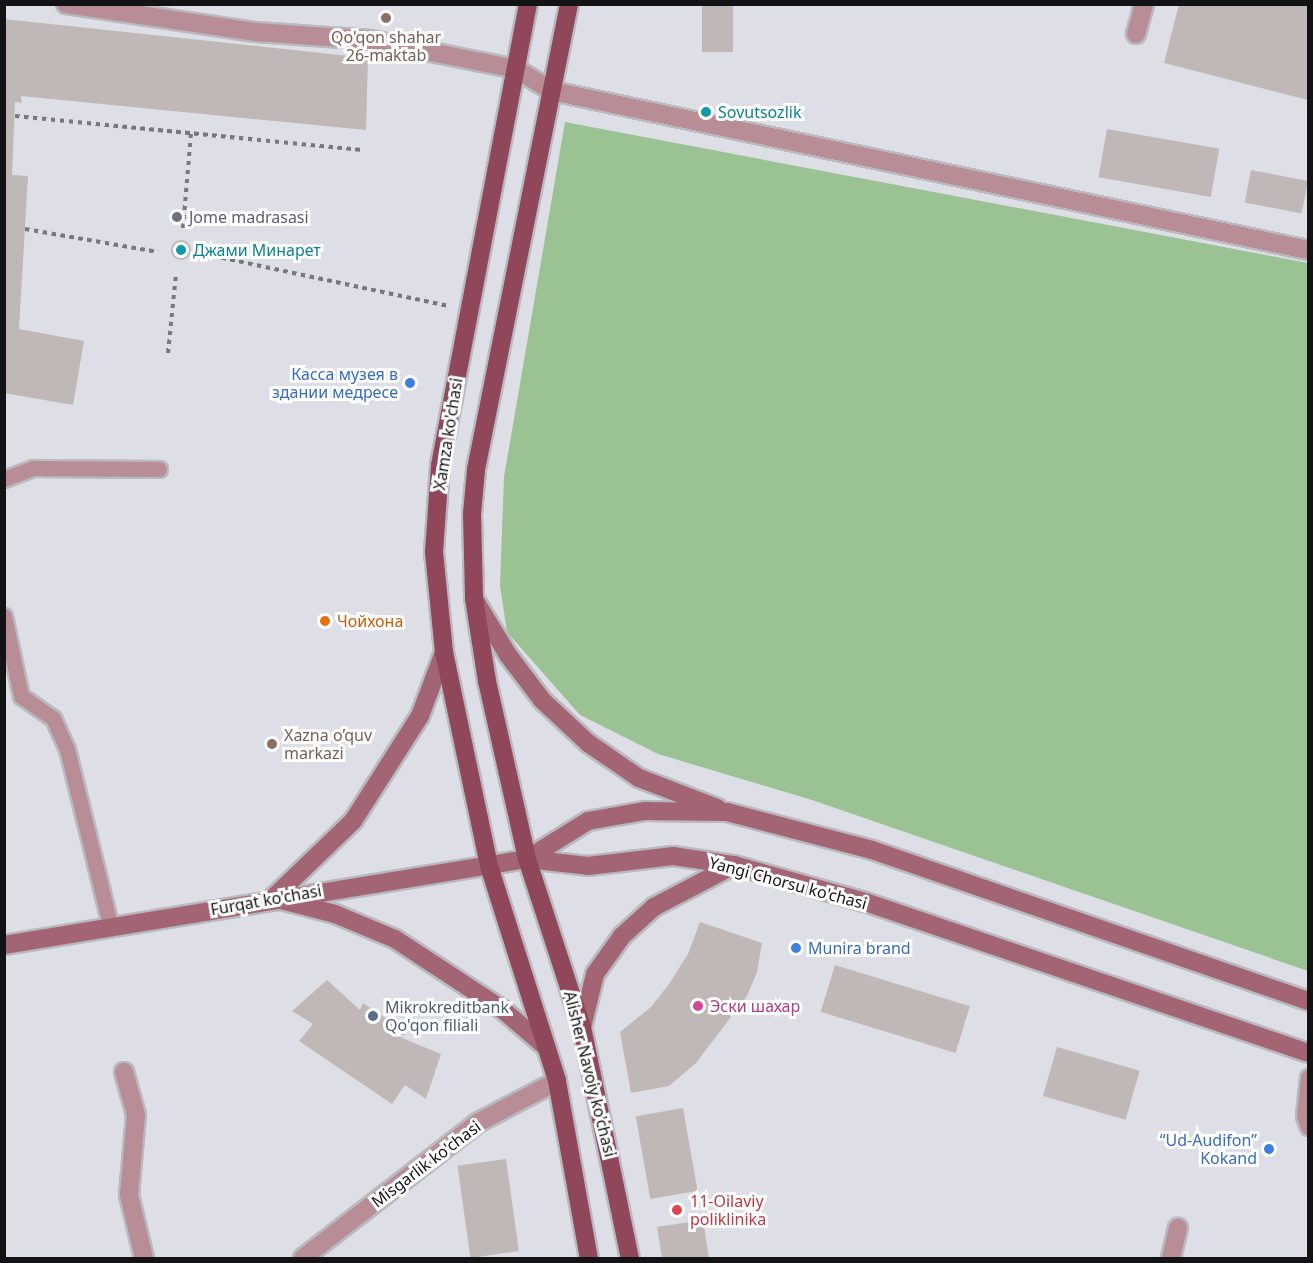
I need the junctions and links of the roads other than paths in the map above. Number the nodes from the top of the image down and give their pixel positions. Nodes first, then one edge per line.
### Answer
1 (66, 4) edge
2 (528, 4) edge
3 (568, 4) edge
4 (1144, 4) edge
5 (1136, 34) dead end
6 (516, 69) junction
7 (552, 91) junction
8 (1308, 250) edge
9 (159, 469) dead end
10 (4, 479) edge
11 (474, 598) junction
12 (4, 616) edge
13 (444, 652) junction
14 (727, 812) junction
15 (527, 859) junction
16 (734, 865) junction
17 (489, 866) junction
18 (273, 898) junction
19 (111, 928) junction
20 (4, 945) edge
21 (1308, 1001) edge
22 (582, 1027) junction
23 (545, 1046) junction
24 (1308, 1053) edge
25 (124, 1072) dead end
26 (1308, 1077) edge
27 (557, 1081) junction
28 (1308, 1127) edge
29 (1178, 1228) dead end
30 (144, 1258) edge
31 (303, 1258) edge
32 (589, 1258) edge
33 (630, 1258) edge
34 (1171, 1258) edge

1 - 6 street
2 - 6 main road, Xamza ko'chasi
3 - 7 main road, Xamza ko'chasi
4 - 5 street
6 - 7 street
6 - 13 main road, Xamza ko'chasi
7 - 8 street
7 - 11 main road, Xamza ko'chasi
9 - 10 lane
11 - 14 main road
11 - 15 main road, Xamza ko'chasi
12 - 19 lane
13 - 17 main road, Xamza ko'chasi
13 - 18 main road
14 - 15 main road
14 - 21 main road
15 - 16 main road, Yangi Chorsu ko'chasi
15 - 17 main road, Furqat ko'chasi
15 - 22 main road, Alisher Navoiy ko'chasi
16 - 22 main road
16 - 24 main road, Yangi Chorsu ko'chasi
17 - 18 main road, Furqat ko'chasi
17 - 23 main road, Alisher Navoiy ko'chasi
18 - 19 main road, Furqat ko'chasi
18 - 23 main road
19 - 20 main road, Furqat ko'chasi
22 - 33 main road, Alisher Navoiy ko'chasi
23 - 27 main road, Alisher Navoiy ko'chasi
25 - 30 street
26 - 28 lane
27 - 31 street, Misgarlik ko'chasi
27 - 32 main road, Alisher Navoiy ko'chasi
29 - 34 street

